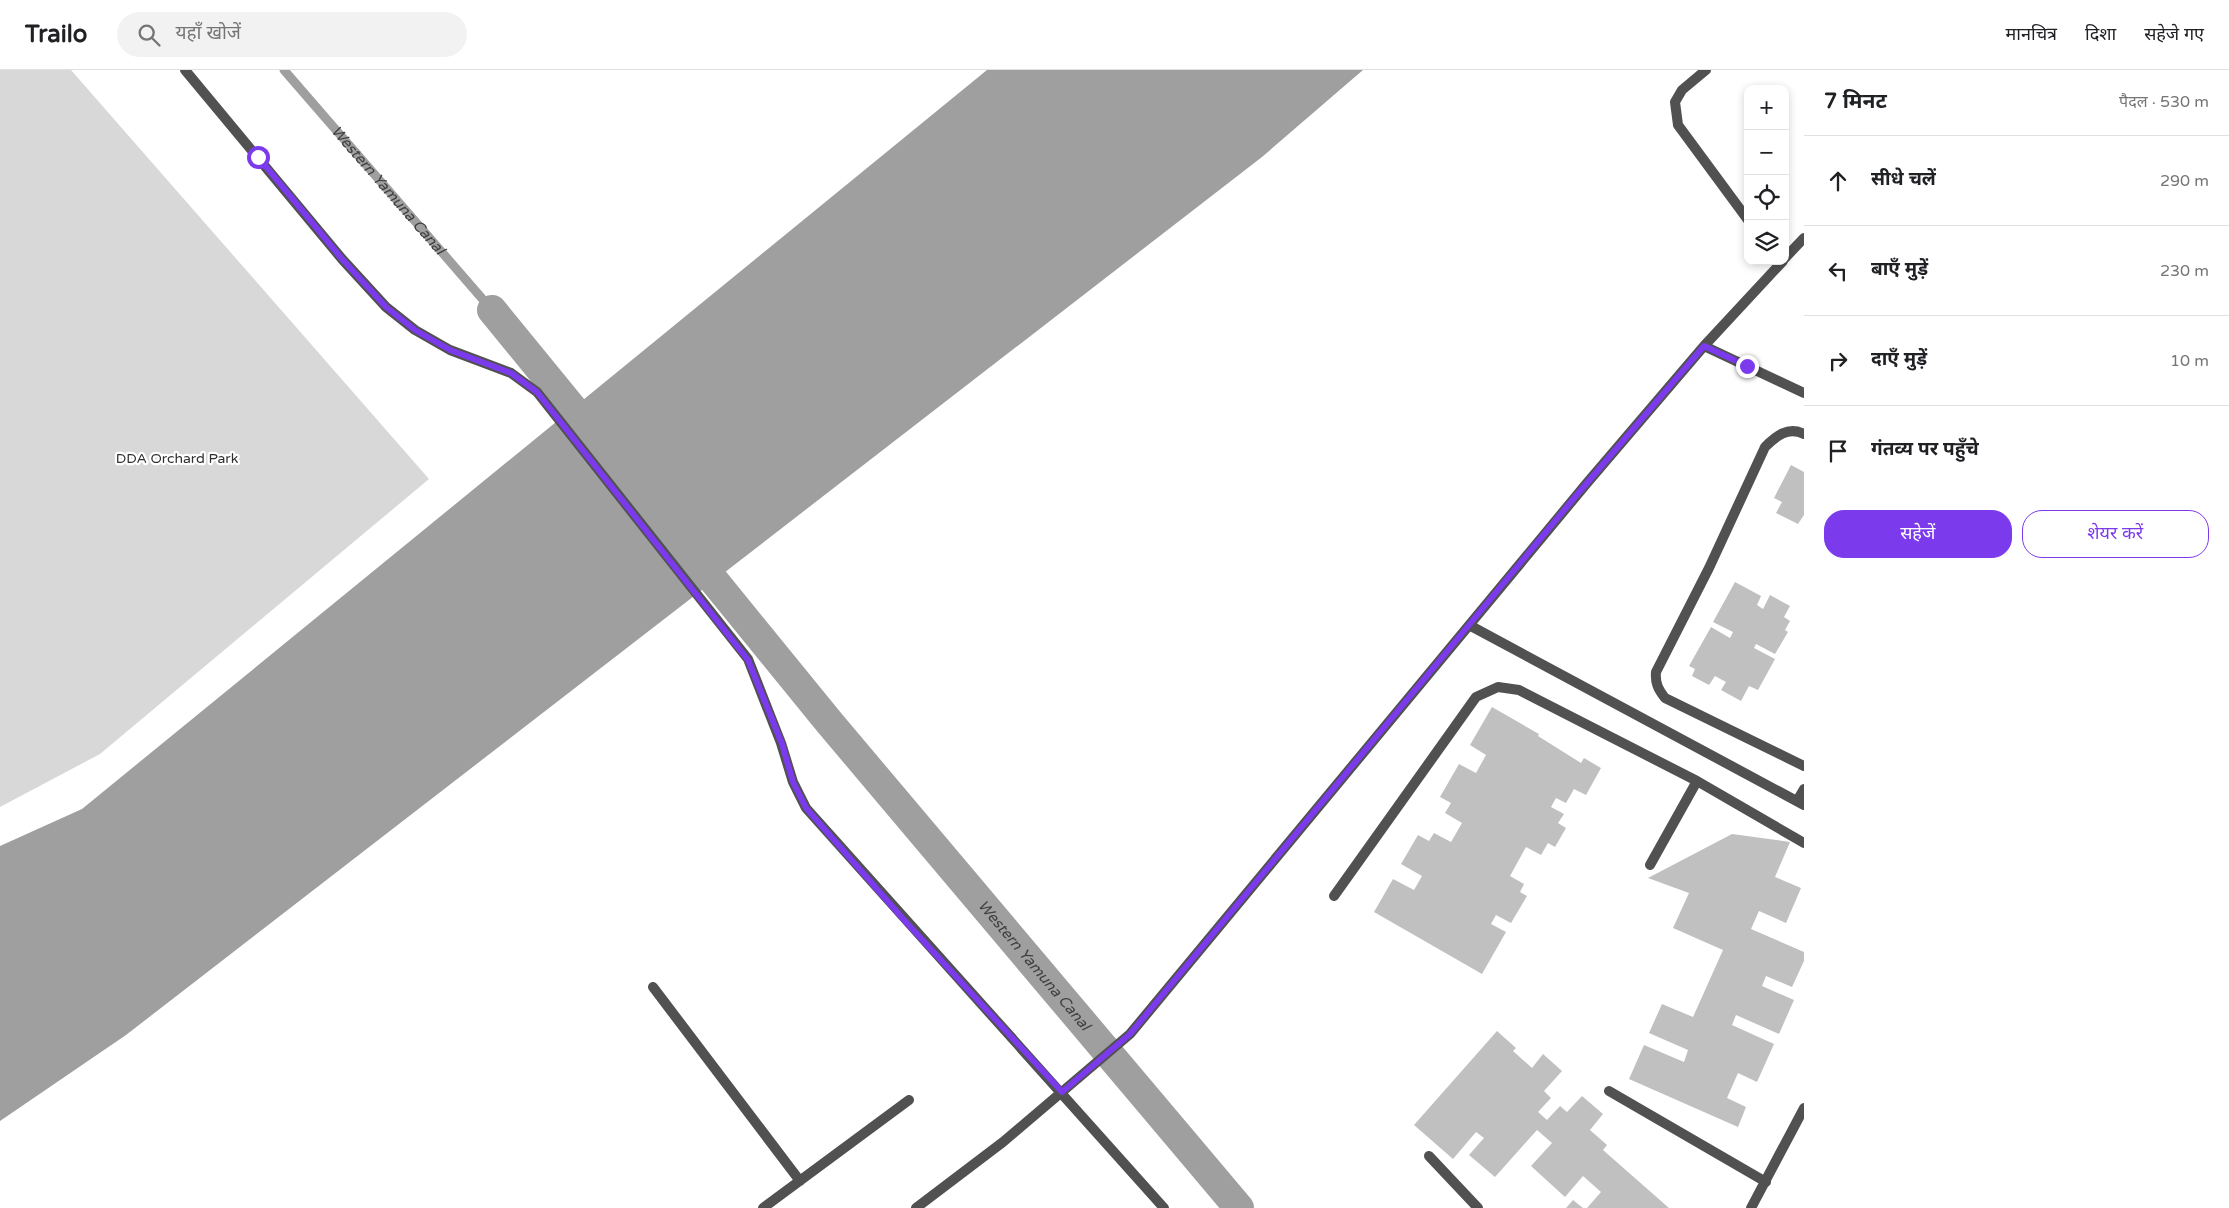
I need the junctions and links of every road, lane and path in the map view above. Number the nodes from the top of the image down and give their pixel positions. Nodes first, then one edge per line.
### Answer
1 (186, 70) edge
2 (1706, 70) edge
3 (1744, 215) edge
4 (1804, 238) edge
5 (1789, 254) edge
6 (1778, 265) edge
7 (1704, 346) junction
8 (1804, 393) edge
9 (1804, 434) edge
10 (1469, 625) junction
11 (1804, 766) edge
12 (1697, 781) junction
13 (1804, 789) edge
14 (1801, 803) edge
15 (1804, 843) edge
16 (1650, 866) dead end
17 (1334, 896) dead end
18 (653, 987) dead end
19 (1609, 1091) dead end
20 (1062, 1092) junction
21 (909, 1100) dead end
22 (1804, 1108) edge
23 (1429, 1156) dead end
24 (800, 1181) junction
25 (1766, 1182) junction
26 (764, 1208) edge
27 (916, 1208) edge
28 (1164, 1208) edge
29 (1478, 1208) edge
30 (1751, 1208) edge

1 - 20 street
2 - 3 street
4 - 5 street
6 - 7 street
7 - 8 street
7 - 10 street
9 - 11 street
10 - 14 street
10 - 20 street
12 - 15 street
12 - 16 street
12 - 17 street
13 - 14 street
18 - 24 street
19 - 25 street
20 - 27 street
20 - 28 street
21 - 24 street
22 - 25 street
23 - 29 street
24 - 26 street
25 - 30 street

